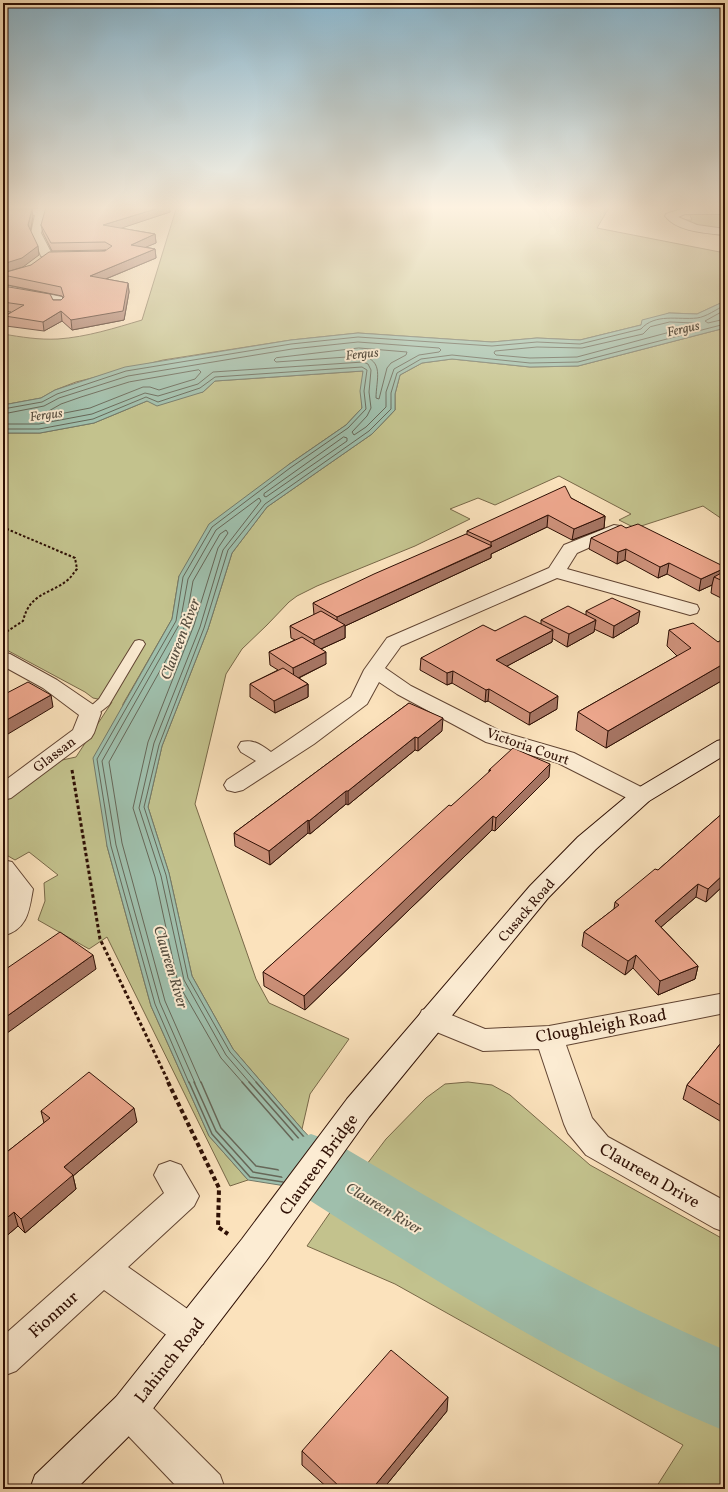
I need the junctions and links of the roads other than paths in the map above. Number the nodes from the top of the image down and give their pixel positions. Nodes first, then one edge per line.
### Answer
1 (3, 289) edge
2 (58, 305) edge
3 (614, 530) edge
4 (556, 572) junction
5 (690, 609) dead end
6 (140, 644) dead end
7 (3, 658) edge
8 (374, 670) junction
9 (90, 713) junction
10 (725, 746) edge
11 (249, 747) dead end
12 (271, 762) junction
13 (234, 785) dead end
14 (3, 793) edge
15 (641, 796) junction
16 (3, 868) edge
17 (3, 927) edge
18 (725, 1003) edge
19 (432, 1018) junction
20 (549, 1037) junction
21 (358, 1108) joint
22 (170, 1175) dead end
23 (725, 1218) edge
24 (277, 1220) joint
25 (103, 1269) junction
26 (191, 1332) junction
27 (3, 1359) edge
28 (129, 1410) junction
29 (49, 1489) edge
30 (206, 1489) edge

1 - 2 street
3 - 4 street
4 - 5 street
4 - 8 street
6 - 9 lane
7 - 9 street
8 - 12 street
8 - 15 street, Victoria Court
9 - 14 street, Glassan
10 - 15 street, Cusack Road
11 - 12 street
12 - 13 street
15 - 19 street, Cusack Road
16 - 17 street
18 - 20 street, Cloughleigh Road
19 - 20 street, Cloughleigh Road
19 - 21 street, Cusack Road
20 - 23 street, Claureen Drive
21 - 24 street, Claureen Bridge
22 - 25 street, Fionnur
24 - 26 street, Lahinch Road
25 - 26 street
25 - 27 street, Fionnur
26 - 28 street, Lahinch Road
28 - 29 street, Lahinch Road
28 - 30 street

